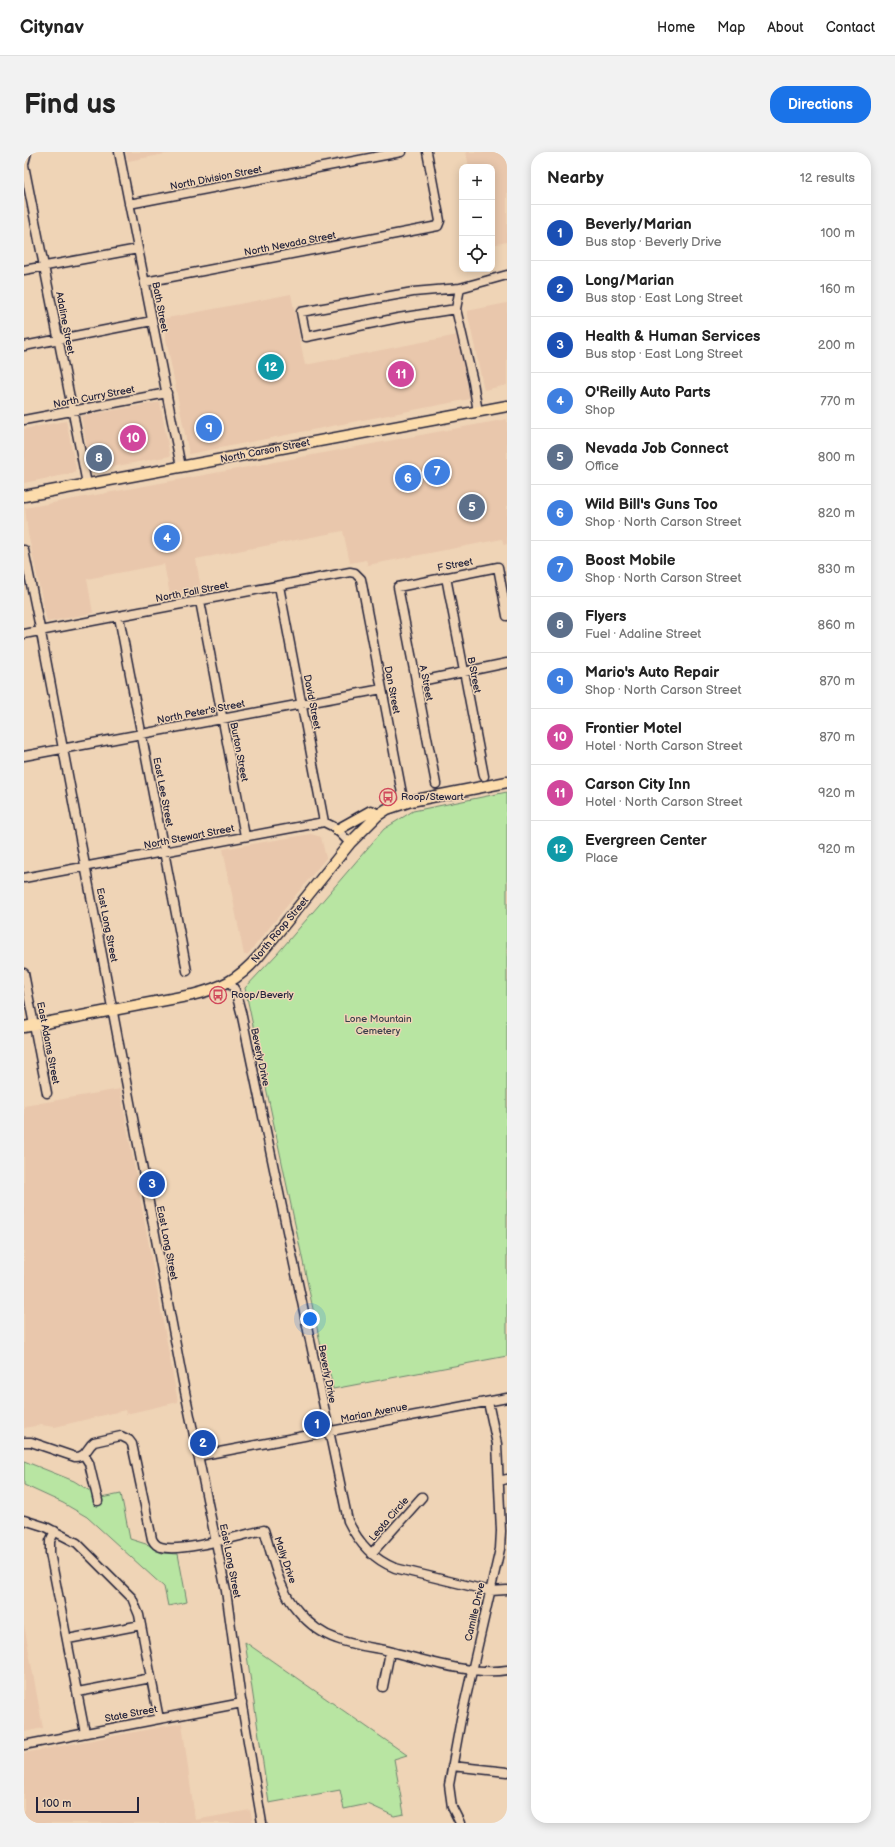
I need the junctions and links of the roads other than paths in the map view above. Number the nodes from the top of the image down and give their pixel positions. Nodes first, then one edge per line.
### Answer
1 (27, 152) edge
2 (119, 152) edge
3 (401, 152) edge
4 (427, 152) edge
5 (24, 165) edge
6 (129, 204) junction
7 (138, 249) junction
8 (44, 266) junction
9 (24, 270) edge
10 (507, 275) edge
11 (144, 282) junction
12 (460, 288) junction
13 (456, 309) junction
14 (152, 321) junction
15 (58, 339) junction
16 (24, 346) edge
17 (167, 393) junction
18 (507, 406) edge
19 (72, 411) junction
20 (478, 412) junction
21 (24, 420) edge
22 (181, 467) junction
23 (87, 484) junction
24 (24, 496) edge
25 (24, 550) edge
26 (503, 576) edge
27 (446, 577) junction
28 (361, 579) joint
29 (279, 586) junction
30 (398, 587) joint
31 (200, 601) junction
32 (507, 616) edge
33 (119, 617) junction
34 (41, 631) junction
35 (24, 634) edge
36 (507, 663) edge
37 (464, 672) junction
38 (416, 682) junction
39 (382, 689) junction
40 (302, 704) junction
41 (222, 718) junction
42 (141, 734) junction
43 (63, 748) junction
44 (24, 756) edge
45 (484, 776) dead end
46 (507, 782) edge
47 (436, 784) dead end
48 (404, 804) junction
49 (378, 814) junction
50 (324, 822) junction
51 (337, 830) junction
52 (245, 836) junction
53 (350, 843) junction
54 (164, 852) junction
55 (86, 866) junction
56 (24, 878) edge
57 (187, 971) dead end
58 (24, 973) edge
59 (230, 982) junction
60 (113, 1010) junction
61 (29, 1026) edge
62 (47, 1093) dead end
63 (507, 1398) edge
64 (488, 1402) junction
65 (328, 1432) junction
66 (24, 1442) edge
67 (84, 1455) junction
68 (198, 1456) junction
69 (503, 1480) edge
70 (422, 1497) dead end
71 (98, 1501) dead end
72 (24, 1520) edge
73 (55, 1531) junction
74 (216, 1541) junction
75 (371, 1554) junction
76 (490, 1590) junction
77 (507, 1590) edge
78 (141, 1625) junction
79 (68, 1640) junction
80 (390, 1652) junction
81 (507, 1670) edge
82 (472, 1671) junction
83 (151, 1678) junction
84 (383, 1688) dead end
85 (78, 1692) junction
86 (242, 1703) junction
87 (159, 1719) junction
88 (85, 1733) junction
89 (24, 1745) edge
90 (452, 1766) junction
91 (507, 1772) edge
92 (262, 1823) edge
93 (460, 1823) edge

1 - 5 street, Adaline Street
2 - 6 street, Bath Street
3 - 6 street, North Division Street
4 - 11 street, North Nevada Street
5 - 8 street, Adaline Street
6 - 7 street, Bath Street
7 - 8 street
7 - 11 street, Bath Street
8 - 9 street
8 - 15 street, Adaline Street
10 - 12 street
11 - 14 street, Bath Street
12 - 13 street
12 - 13 street
13 - 20 street
14 - 15 street
14 - 17 street, Bath Street
15 - 16 street
15 - 19 street, Adaline Street
17 - 19 street, North Curry Street
17 - 22 street, Bath Street
18 - 20 main road, North Carson Street
19 - 21 street, North Curry Street
19 - 23 street, Adaline Street
20 - 22 main road, North Carson Street
22 - 23 main road, North Carson Street
23 - 24 main road, North Carson Street
25 - 34 street, East Long Street
26 - 27 street, F Street
26 - 32 street
27 - 30 street, F Street
27 - 37 street, B Street
28 - 29 street, North Fall Street
28 - 39 street, Dan Street
29 - 31 street, North Fall Street
29 - 40 street, David Street
30 - 38 street, A Street
31 - 33 street, North Fall Street
31 - 41 street, Burton Street
33 - 34 street, North Fall Street
33 - 42 street, East Lee Street
34 - 35 street, North Fall Street
34 - 43 street, East Long Street
36 - 37 street
37 - 38 street
37 - 45 street, B Street
38 - 47 street, A Street
39 - 40 street, North Peter's Street
39 - 48 street, Dan Street
40 - 41 street, North Peter's Street
40 - 50 street, David Street
41 - 42 street, North Peter's Street
41 - 52 street, Burton Street
42 - 43 street, North Peter's Street
42 - 54 street, East Lee Street
43 - 44 street, North Peter's Street
43 - 55 street, East Long Street
46 - 48 main road, North Roop Street
48 - 49 main road, North Roop Street
49 - 51 main road
49 - 53 main road, North Roop Street
50 - 51 street
50 - 52 street, North Stewart Street
51 - 53 street
52 - 54 street, North Stewart Street
53 - 59 main road, North Roop Street
54 - 55 street, North Stewart Street
54 - 57 street, East Lee Street
55 - 56 street, North Stewart Street
55 - 60 street, East Long Street
58 - 61 street, East Adams Street
59 - 60 main road, North Roop Street
59 - 65 street, Beverly Drive
60 - 61 main road, North Roop Street
60 - 68 street, East Long Street
61 - 62 street, East Adams Street
63 - 64 street, Marian Avenue
64 - 65 street, Marian Avenue
64 - 69 street, Camille Drive
65 - 68 street, Marian Avenue
65 - 75 street, Beverly Drive
66 - 67 street
67 - 71 street
67 - 74 street, Molly Drive
68 - 74 street, East Long Street
69 - 76 street, Camille Drive
70 - 75 street, Leota Circle
72 - 73 street
73 - 78 street
73 - 79 street
74 - 80 street, Molly Drive
74 - 86 street, East Long Street
75 - 76 street, Beverly Drive
76 - 77 street, Beverly Drive
76 - 82 street, Camille Drive
78 - 79 street
78 - 83 street
79 - 85 street
80 - 82 street, Molly Drive
80 - 84 street
81 - 82 street, Molly Drive
82 - 90 street, Camille Drive
83 - 85 street
83 - 87 street
85 - 88 street
86 - 87 street, State Street
86 - 92 street, East Long Street
87 - 88 street, State Street
88 - 89 street, State Street
90 - 91 street
90 - 93 street, Camille Drive

